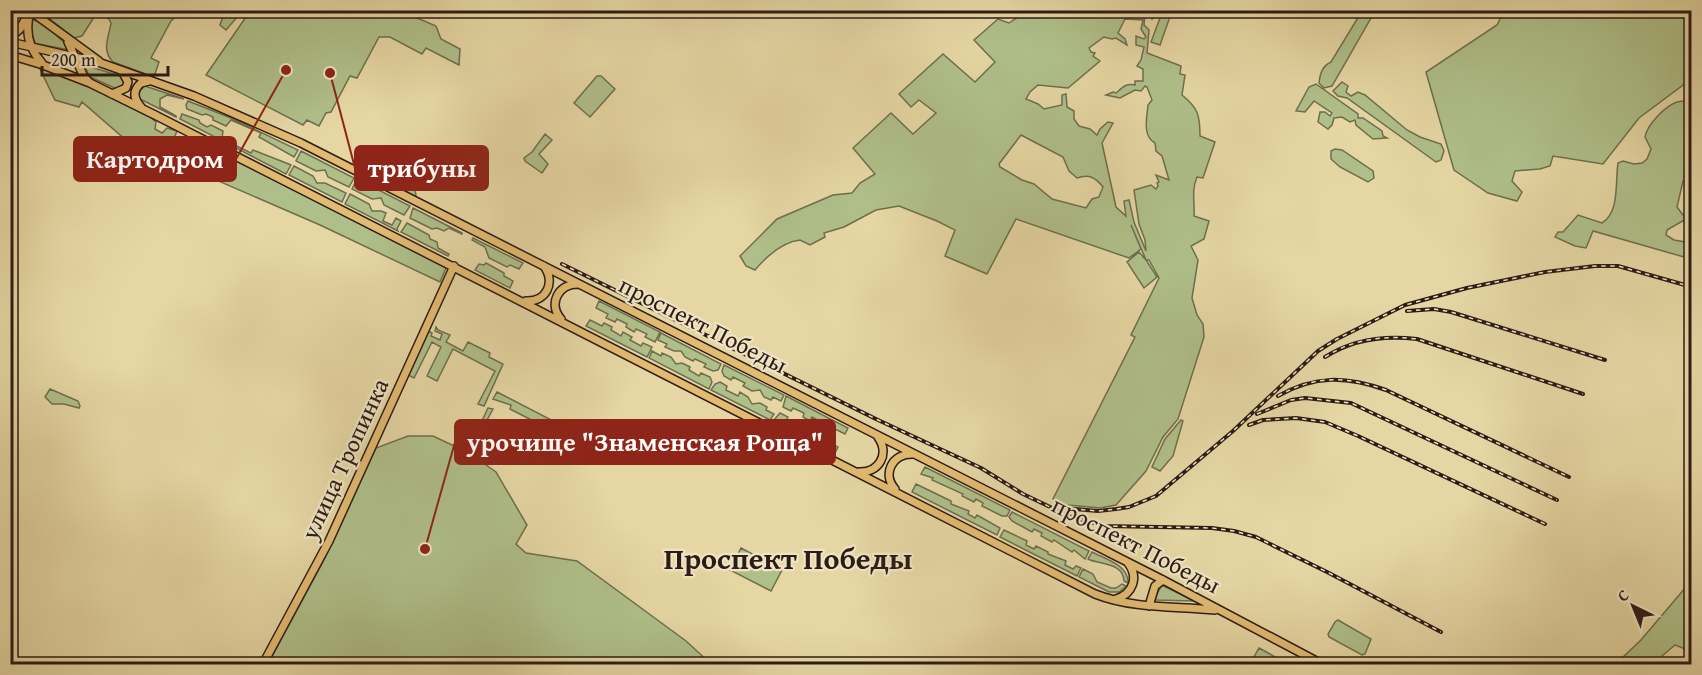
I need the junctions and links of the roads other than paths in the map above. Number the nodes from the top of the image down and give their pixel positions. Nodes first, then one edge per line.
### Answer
1 (30, 11) edge
2 (10, 38) edge
3 (66, 39) junction
4 (10, 42) edge
5 (32, 47) junction
6 (10, 55) edge
7 (75, 58) junction
8 (100, 63) junction
9 (43, 65) junction
10 (122, 71) junction
11 (154, 82) junction
12 (90, 83) junction
13 (112, 94) junction
14 (143, 109) junction
15 (543, 265) junction
16 (454, 266) junction
17 (580, 284) junction
18 (523, 301) junction
19 (563, 321) junction
20 (876, 435) junction
21 (915, 455) junction
22 (856, 471) junction
23 (896, 491) junction
24 (1127, 562) junction
25 (1163, 580) junction
26 (1108, 599) junction
27 (1149, 606) junction
28 (1221, 610) junction
29 (263, 664) edge
30 (1322, 664) edge

1 - 2 main road
1 - 3 main road
1 - 5 main road
3 - 7 main road
3 - 8 main road
4 - 5 main road
5 - 7 main road
5 - 9 main road
6 - 9 main road, проспект Победы
7 - 8 main road
7 - 12 main road
8 - 10 main road, проспект Победы
9 - 12 main road, проспект Победы
10 - 11 main road, проспект Победы
10 - 13 main road
11 - 14 main road
11 - 15 main road, проспект Победы
12 - 13 main road, проспект Победы
13 - 14 main road, проспект Победы
14 - 16 main road, проспект Победы
15 - 17 main road, проспект Победы
15 - 18 main road
16 - 18 main road, проспект Победы
16 - 29 main road, улица Тропинка
17 - 19 main road
17 - 20 main road, проспект Победы
18 - 19 main road, проспект Победы
19 - 22 main road, проспект Победы
20 - 21 main road, проспект Победы
20 - 22 main road
21 - 23 main road
21 - 24 main road, проспект Победы
22 - 23 main road, проспект Победы
23 - 26 main road, проспект Победы
24 - 25 main road, проспект Победы
24 - 26 main road
25 - 27 main road
25 - 28 main road, проспект Победы
26 - 27 main road, проспект Победы
27 - 28 main road, проспект Победы
28 - 30 main road

